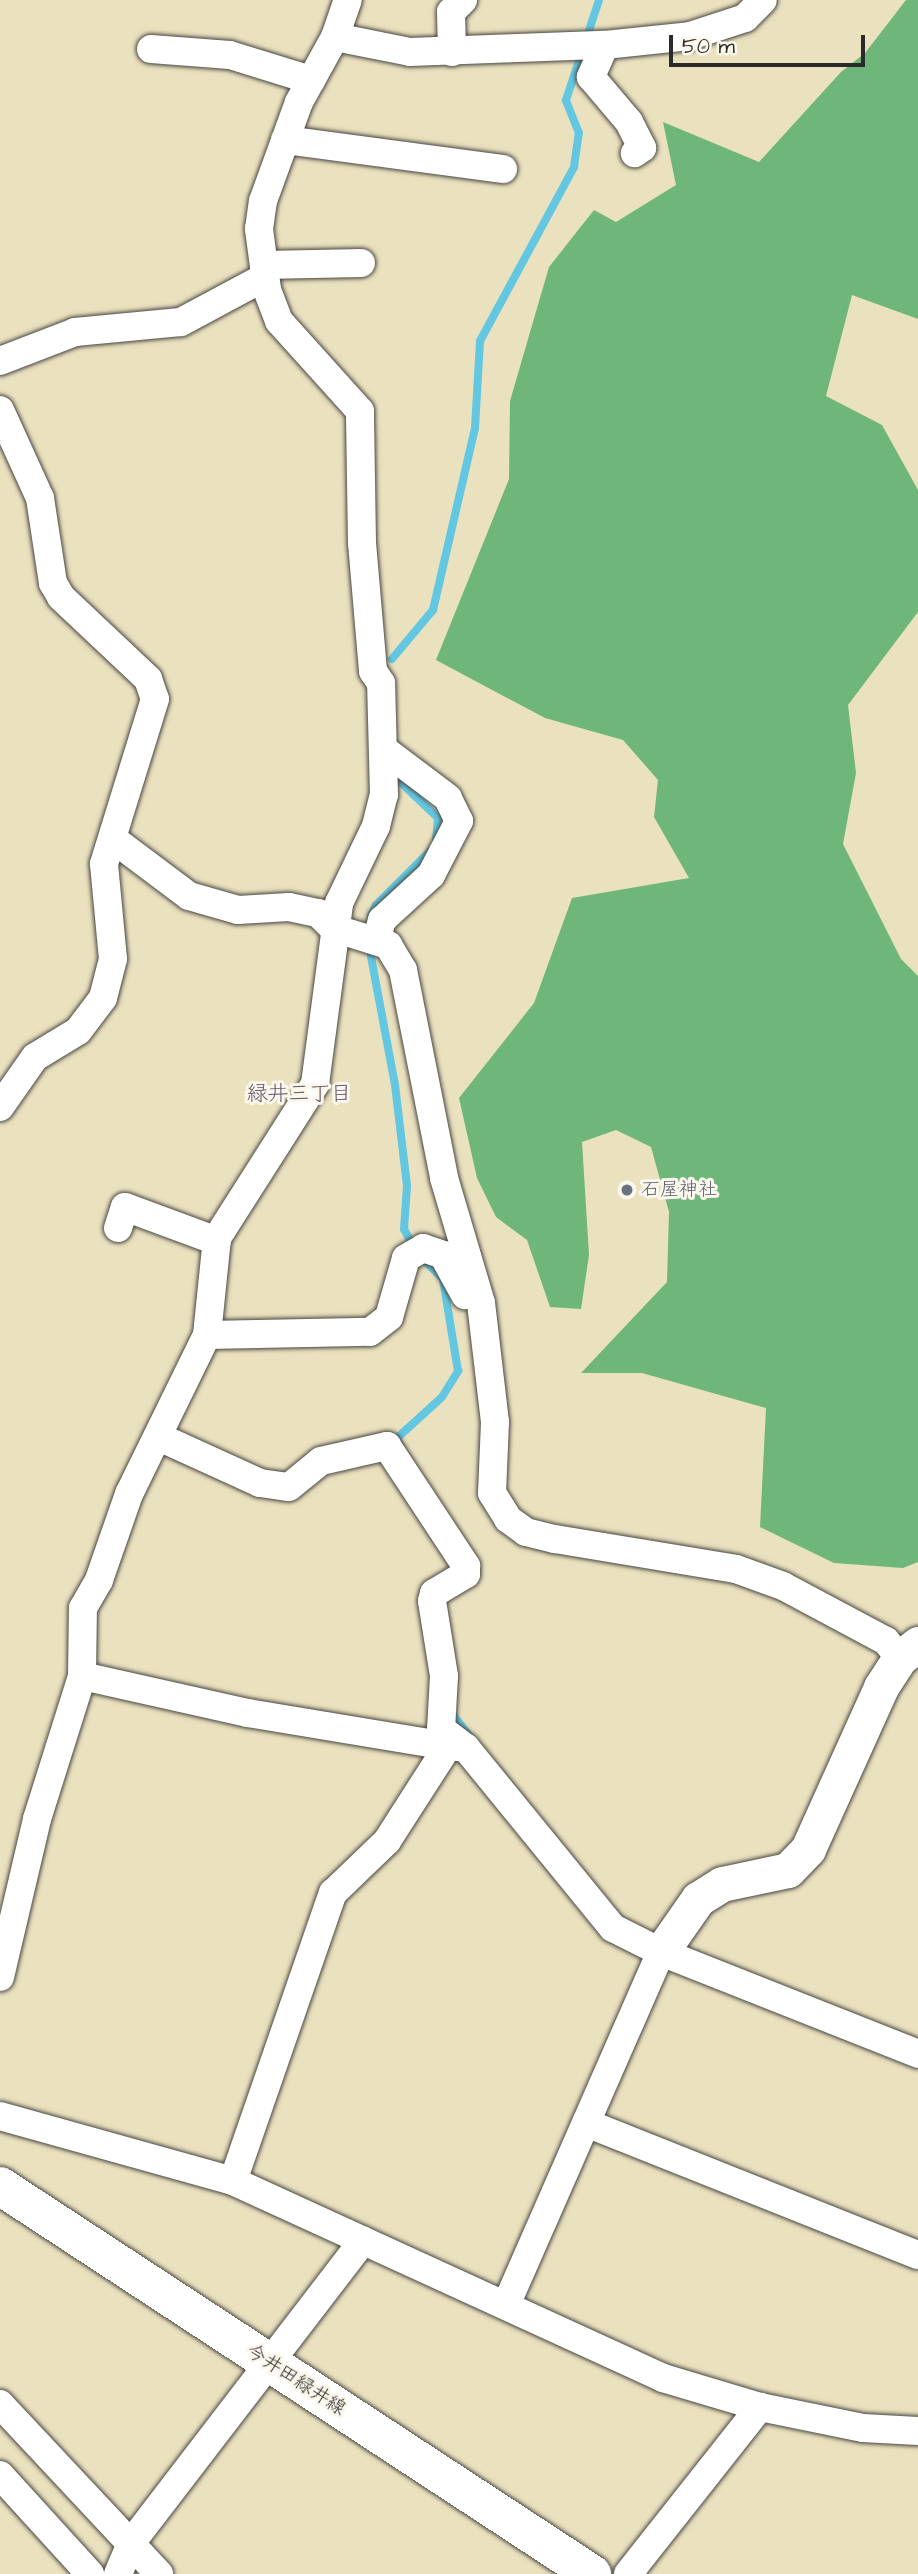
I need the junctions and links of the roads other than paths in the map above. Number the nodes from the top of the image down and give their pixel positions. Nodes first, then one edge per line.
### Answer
1 (348, 0) edge
2 (463, 0) edge
3 (763, 0) edge
4 (335, 37) junction
5 (605, 45) junction
6 (151, 49) dead end
7 (452, 52) junction
8 (311, 80) junction
9 (285, 140) junction
10 (635, 153) dead end
11 (503, 169) dead end
12 (360, 263) dead end
13 (264, 271) junction
14 (0, 361) edge
15 (0, 410) edge
16 (383, 750) junction
17 (113, 839) junction
18 (333, 928) junction
19 (376, 941) junction
20 (0, 1107) edge
21 (118, 1228) dead end
22 (217, 1241) junction
23 (207, 1335) junction
24 (489, 1362) junction
25 (159, 1437) junction
26 (909, 1651) edge
27 (82, 1676) junction
28 (457, 1747) junction
29 (661, 1952) junction
30 (0, 1977) edge
31 (918, 2054) edge
32 (0, 2116) edge
33 (586, 2123) junction
34 (233, 2181) junction
35 (0, 2186) edge
36 (363, 2241) junction
37 (918, 2255) edge
38 (506, 2305) junction
39 (270, 2362) junction
40 (0, 2404) edge
41 (760, 2407) junction
42 (918, 2431) edge
43 (0, 2475) edge
44 (131, 2543) junction
45 (90, 2574) edge
46 (118, 2574) edge
47 (159, 2574) edge
48 (592, 2574) edge
49 (628, 2574) edge

1 - 4 street
2 - 7 street
3 - 5 street
4 - 7 street
4 - 8 street
5 - 7 street
5 - 10 street
6 - 8 street
8 - 9 street
9 - 11 street
9 - 13 street
12 - 13 street
13 - 14 street
13 - 16 street
15 - 17 street
16 - 18 street
16 - 19 street
17 - 18 street
17 - 20 street
18 - 19 street
18 - 22 street
19 - 24 street
21 - 22 street
22 - 23 street
23 - 24 street
23 - 25 street
24 - 26 street
25 - 27 street
25 - 28 street
26 - 29 street
27 - 28 street
27 - 30 street
28 - 29 street
28 - 34 street
29 - 31 street
29 - 33 street
32 - 34 street
33 - 37 street
33 - 38 street
34 - 36 street
35 - 39 main road, 今井田緑井線
36 - 38 street
36 - 39 street
38 - 41 street
39 - 44 street
39 - 48 main road, 今井田緑井線
40 - 44 street
41 - 42 street
41 - 49 street
43 - 45 street
44 - 46 street
44 - 47 street

